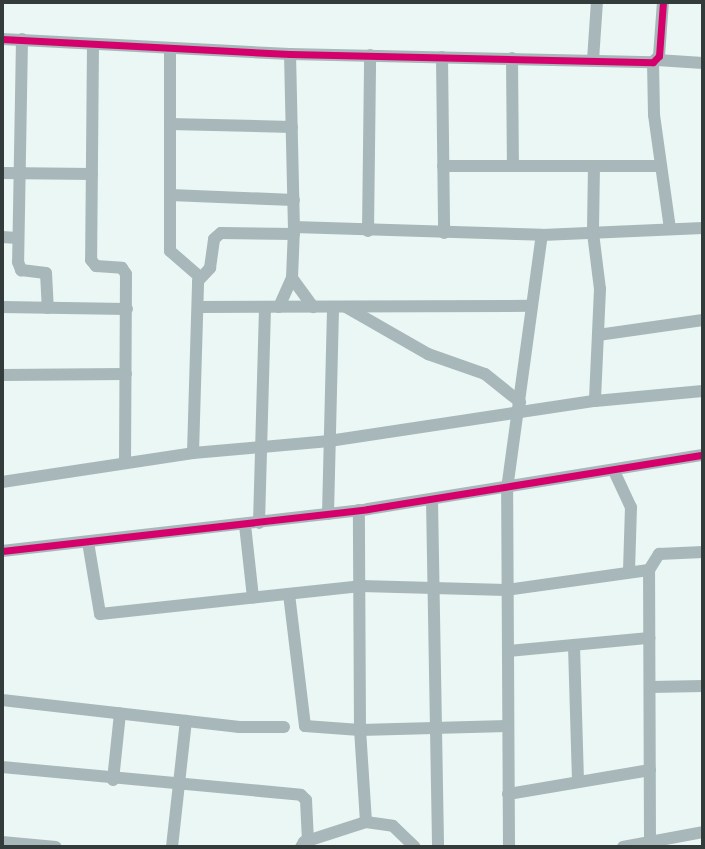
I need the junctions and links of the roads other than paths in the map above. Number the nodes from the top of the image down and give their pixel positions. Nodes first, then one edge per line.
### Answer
1 (597, 2) edge
2 (663, 2) edge
3 (2, 39) edge
4 (22, 39) junction
5 (93, 44) junction
6 (170, 48) junction
7 (290, 54) junction
8 (370, 55) junction
9 (442, 57) junction
10 (512, 58) junction
11 (593, 60) junction
12 (655, 61) junction
13 (703, 63) edge
14 (170, 124) junction
15 (292, 127) junction
16 (443, 166) junction
17 (513, 166) junction
18 (594, 166) junction
19 (661, 166) junction
20 (2, 173) edge
21 (19, 173) junction
22 (92, 174) junction
23 (170, 195) junction
24 (294, 200) junction
25 (703, 228) edge
26 (670, 229) junction
27 (294, 231) junction
28 (368, 231) junction
29 (444, 233) junction
30 (593, 233) junction
31 (542, 235) junction
32 (2, 237) edge
33 (17, 237) junction
34 (200, 278) junction
35 (292, 278) junction
36 (532, 306) junction
37 (2, 307) edge
38 (198, 307) junction
39 (272, 307) junction
40 (313, 307) junction
41 (339, 307) junction
42 (48, 309) junction
43 (127, 309) junction
44 (703, 320) edge
45 (598, 335) junction
46 (126, 374) junction
47 (2, 375) edge
48 (703, 391) edge
49 (595, 401) junction
50 (519, 407) junction
51 (329, 441) junction
52 (260, 447) junction
53 (193, 453) junction
54 (703, 455) edge
55 (125, 463) junction
56 (614, 471) junction
57 (2, 482) edge
58 (507, 489) junction
59 (432, 500) junction
60 (359, 510) junction
61 (328, 514) junction
62 (259, 523) junction
63 (244, 525) junction
64 (88, 542) junction
65 (2, 551) edge
66 (703, 552) edge
67 (649, 570) junction
68 (629, 572) junction
69 (361, 586) junction
70 (435, 588) junction
71 (506, 590) junction
72 (289, 594) junction
73 (253, 598) junction
74 (649, 638) junction
75 (575, 646) junction
76 (508, 651) junction
77 (703, 686) edge
78 (650, 687) junction
79 (2, 700) edge
80 (120, 713) junction
81 (186, 721) junction
82 (437, 726) junction
83 (508, 726) junction
84 (285, 727) dead end
85 (360, 730) junction
86 (2, 767) edge
87 (650, 770) junction
88 (113, 780) junction
89 (578, 782) junction
90 (179, 787) junction
91 (508, 794) junction
92 (366, 822) junction
93 (703, 832) edge
94 (2, 842) edge
95 (650, 842) junction
96 (305, 844) edge
97 (39, 846) edge
98 (56, 847) edge
99 (172, 847) edge
100 (415, 847) edge
101 (438, 847) edge
102 (509, 847) edge
103 (623, 847) edge

1 - 11 street
2 - 12 street
3 - 4 street
4 - 5 street
4 - 21 street
5 - 6 street
5 - 22 street
6 - 7 street
6 - 14 street
7 - 8 street
7 - 15 street
8 - 9 street
8 - 28 street
9 - 10 street
9 - 16 street
10 - 11 street
10 - 17 street
11 - 12 street
12 - 13 street
12 - 19 street
14 - 15 street
14 - 23 street
15 - 24 street
16 - 17 street
16 - 29 street
17 - 18 street
18 - 19 street
18 - 30 street
19 - 26 street
20 - 21 street
21 - 22 street
21 - 33 street
22 - 43 street
23 - 24 street
23 - 34 street
24 - 27 street
25 - 26 street
26 - 30 street
27 - 28 street
27 - 34 street
27 - 35 street
28 - 29 street
29 - 31 street
30 - 31 street
30 - 45 street
31 - 36 street
32 - 33 street
33 - 42 street
34 - 38 street
35 - 39 street
35 - 40 street
36 - 41 street
36 - 50 street
37 - 42 street
38 - 39 street
38 - 53 street
39 - 40 street
39 - 52 street
40 - 41 street
41 - 50 street
41 - 51 street
42 - 43 street
43 - 46 street
44 - 45 street
45 - 49 street
46 - 47 street
46 - 55 street
48 - 49 street
49 - 50 street
50 - 51 street
50 - 58 street
51 - 52 street
51 - 61 street
52 - 53 street
52 - 62 street
53 - 55 street
54 - 56 street
55 - 57 street
56 - 58 street
56 - 68 street
58 - 59 street
58 - 71 street
59 - 60 street
59 - 70 street
60 - 61 street
60 - 69 street
61 - 62 street
62 - 63 street
63 - 64 street
63 - 73 street
64 - 65 street
64 - 73 street
66 - 67 street
67 - 68 street
67 - 74 street
68 - 71 street
69 - 70 street
69 - 72 street
69 - 85 street
70 - 71 street
70 - 82 street
71 - 76 street
72 - 73 street
72 - 85 street
74 - 75 street
74 - 78 street
75 - 76 street
75 - 89 street
76 - 83 street
77 - 78 street
78 - 87 street
79 - 80 street
80 - 81 street
80 - 88 street
81 - 84 street
81 - 90 street
82 - 83 street
82 - 85 street
82 - 101 street
83 - 91 street
85 - 92 street
86 - 88 street
87 - 89 street
87 - 95 street
88 - 90 street
89 - 91 street
90 - 96 street
90 - 99 street
91 - 102 street
92 - 96 street
92 - 100 street
93 - 95 street
94 - 97 street
95 - 103 street
97 - 98 street

